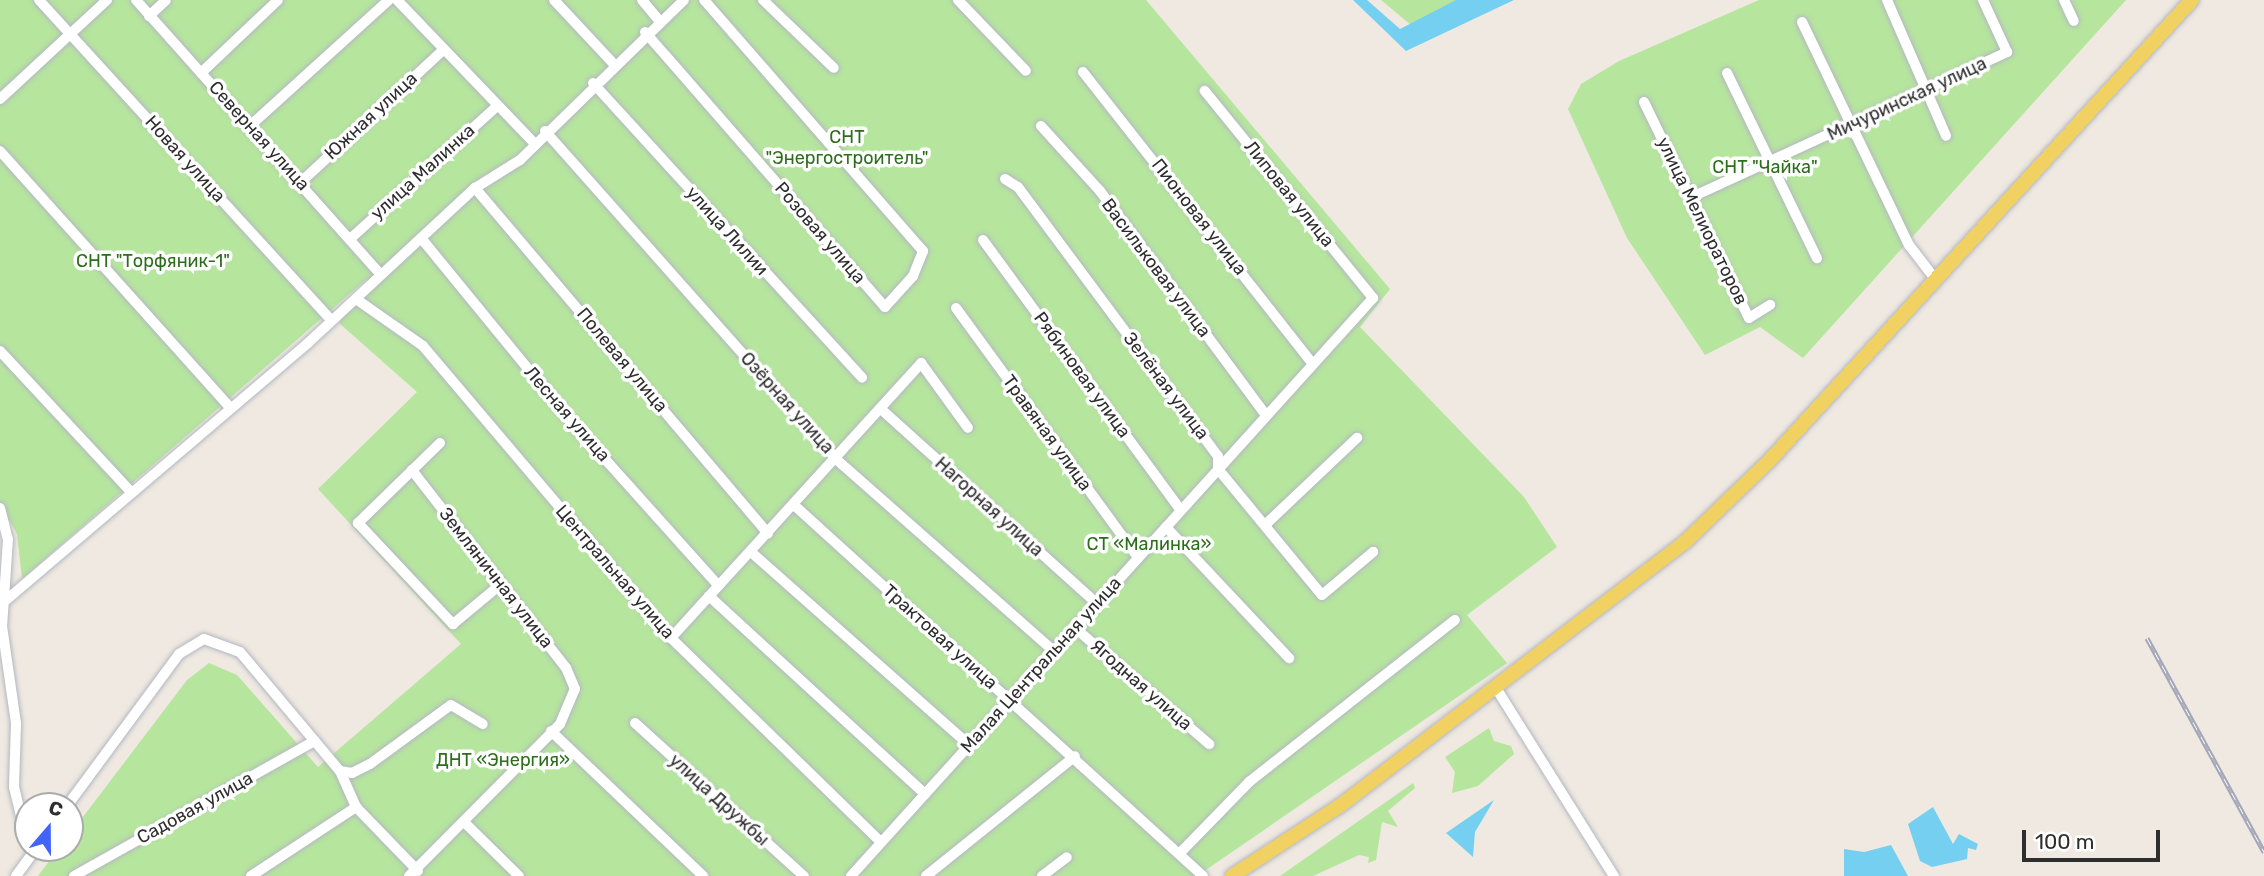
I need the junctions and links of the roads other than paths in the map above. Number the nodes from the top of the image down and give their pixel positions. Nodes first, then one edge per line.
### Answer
1 (39, 0) edge
2 (107, 0) edge
3 (136, 0) edge
4 (166, 0) edge
5 (278, 0) edge
6 (389, 0) edge
7 (397, 0) edge
8 (554, 0) edge
9 (642, 0) edge
10 (684, 0) edge
11 (704, 0) edge
12 (763, 0) edge
13 (958, 0) edge
14 (1888, 0) edge
15 (1983, 0) edge
16 (2064, 0) edge
17 (2178, 0) edge
18 (2192, 0) edge
19 (2206, 0) edge
20 (149, 16) junction
21 (659, 20) junction
22 (2074, 21) dead end
23 (1801, 22) dead end
24 (645, 32) junction
25 (70, 33) junction
26 (442, 51) junction
27 (613, 63) junction
28 (834, 68) dead end
29 (1026, 71) dead end
30 (1083, 72) dead end
31 (201, 73) junction
32 (1727, 73) dead end
33 (593, 83) junction
34 (1925, 88) junction
35 (1206, 91) dead end
36 (0, 99) edge
37 (1644, 102) dead end
38 (497, 106) junction
39 (251, 125) junction
40 (1041, 126) dead end
41 (1851, 127) junction
42 (545, 131) junction
43 (1946, 136) dead end
44 (534, 143) junction
45 (0, 151) edge
46 (1771, 161) junction
47 (1004, 179) dead end
48 (301, 182) junction
49 (475, 188) junction
50 (1692, 197) junction
51 (1995, 215) junction
52 (421, 238) junction
53 (349, 239) junction
54 (983, 240) dead end
55 (1817, 258) dead end
56 (380, 274) junction
57 (1936, 280) junction
58 (1373, 298) joint
59 (356, 299) junction
60 (1770, 305) dead end
61 (956, 308) dead end
62 (330, 319) junction
63 (0, 351) edge
64 (1312, 363) junction
65 (862, 378) dead end
66 (228, 405) junction
67 (881, 410) junction
68 (1265, 415) junction
69 (968, 428) dead end
70 (1357, 438) dead end
71 (440, 443) dead end
72 (836, 459) junction
73 (1218, 469) junction
74 (412, 470) junction
75 (130, 491) junction
76 (794, 505) junction
77 (0, 508) edge
78 (1180, 509) junction
79 (1265, 525) junction
80 (1166, 527) junction
81 (768, 533) junction
82 (751, 552) junction
83 (1373, 552) dead end
84 (1138, 558) junction
85 (501, 584) junction
86 (719, 586) junction
87 (709, 596) junction
88 (5, 601) junction
89 (1096, 603) junction
90 (1455, 620) dead end
91 (1074, 626) junction
92 (671, 638) junction
93 (1053, 650) junction
94 (1289, 658) dead end
95 (1496, 688) junction
96 (1010, 700) junction
97 (635, 723) dead end
98 (483, 724) dead end
99 (551, 732) junction
100 (316, 741) junction
101 (1209, 744) dead end
102 (969, 745) junction
103 (1075, 755) junction
104 (340, 771) junction
105 (15, 792) edge
106 (77, 792) edge
107 (925, 794) junction
108 (356, 807) junction
109 (464, 822) junction
110 (881, 842) junction
111 (1181, 852) junction
112 (1068, 857) dead end
113 (414, 873) edge
114 (74, 876) edge
115 (251, 876) edge
116 (519, 876) edge
117 (703, 876) edge
118 (804, 876) edge
119 (850, 876) edge
120 (926, 876) edge
121 (1042, 876) edge
122 (1203, 876) edge
123 (1232, 876) edge
124 (1614, 876) edge

1 - 25 street, Новая улица
2 - 25 street
3 - 20 street, Северная улица
4 - 20 street
5 - 31 street
6 - 39 street
7 - 26 street
8 - 27 street
9 - 21 street
10 - 21 street
11 - 24 street, Розовая улица
12 - 28 street
13 - 29 street
14 - 34 street
15 - 34 street, Мичуринская улица
16 - 22 street
17 - 51 main road
18 - 51 main road
19 - 51 main road
20 - 31 street, Северная улица
21 - 24 street
23 - 41 street
24 - 27 street
25 - 36 street
25 - 62 street, Новая улица
26 - 38 street
26 - 48 street, Южная улица
27 - 33 street
30 - 64 street, Пионовая улица
31 - 39 street, Северная улица
32 - 46 street
33 - 42 street
33 - 65 street, улица Лилии
34 - 41 street, Мичуринская улица
34 - 43 street
35 - 58 street, Липовая улица
37 - 50 street, улица Мелиораторов
38 - 44 street
38 - 53 street, улица Малинка
39 - 48 street, Северная улица
40 - 68 street, Васильковая улица
41 - 46 street, Мичуринская улица
41 - 57 street
42 - 44 street
42 - 72 street, Озёрная улица
44 - 49 street
45 - 66 street
46 - 50 street, Мичуринская улица
46 - 55 street
47 - 73 street, Зелёная улица
48 - 53 street, Северная улица
49 - 52 street
49 - 81 street, Полевая улица
50 - 60 street, улица Мелиораторов
51 - 57 main road
52 - 56 street
52 - 86 street, Лесная улица
53 - 56 street, Северная улица
54 - 78 street, Рябиновая улица
56 - 59 street
57 - 95 main road
58 - 64 street, Малая Центральная улица
59 - 62 street
59 - 92 street, Центральная улица
61 - 84 street, Травяная улица
62 - 66 street
63 - 75 street
64 - 68 street, Малая Центральная улица
66 - 75 street
67 - 69 street
67 - 72 street
67 - 89 street, Нагорная улица
68 - 73 street, Малая Центральная улица
70 - 79 street
71 - 74 street
72 - 76 street
72 - 93 street, Озёрная улица
73 - 78 street, Малая Центральная улица
73 - 79 street, Зелёная улица
74 - 85 street, Земляничная улица
74 - 85 street
75 - 88 street
76 - 81 street
76 - 96 street, Трактовая улица
77 - 88 street
78 - 80 street, Малая Центральная улица
79 - 83 street, Зелёная улица
80 - 84 street, Малая Центральная улица
80 - 94 street
81 - 82 street
82 - 86 street
82 - 102 street
84 - 89 street, Малая Центральная улица
85 - 99 street, Земляничная улица
86 - 87 street
87 - 92 street
87 - 107 street
88 - 105 street
89 - 91 street, Малая Центральная улица
90 - 111 street
91 - 93 street, Малая Центральная улица
91 - 101 street, Ягодная улица
92 - 110 street, Центральная улица
93 - 96 street, Малая Центральная улица
95 - 123 main road
95 - 124 street
96 - 102 street, Малая Центральная улица
96 - 103 street, Трактовая улица
97 - 118 street, улица Дружбы
98 - 104 street
99 - 109 street
99 - 117 street
100 - 104 street
100 - 106 street
100 - 114 street, Садовая улица
102 - 107 street, Малая Центральная улица
103 - 111 street, Трактовая улица
103 - 120 street
104 - 108 street
107 - 110 street, Малая Центральная улица
108 - 113 street
108 - 115 street
109 - 113 street
109 - 116 street
110 - 119 street, Малая Центральная улица
111 - 122 street, Трактовая улица
112 - 121 street

